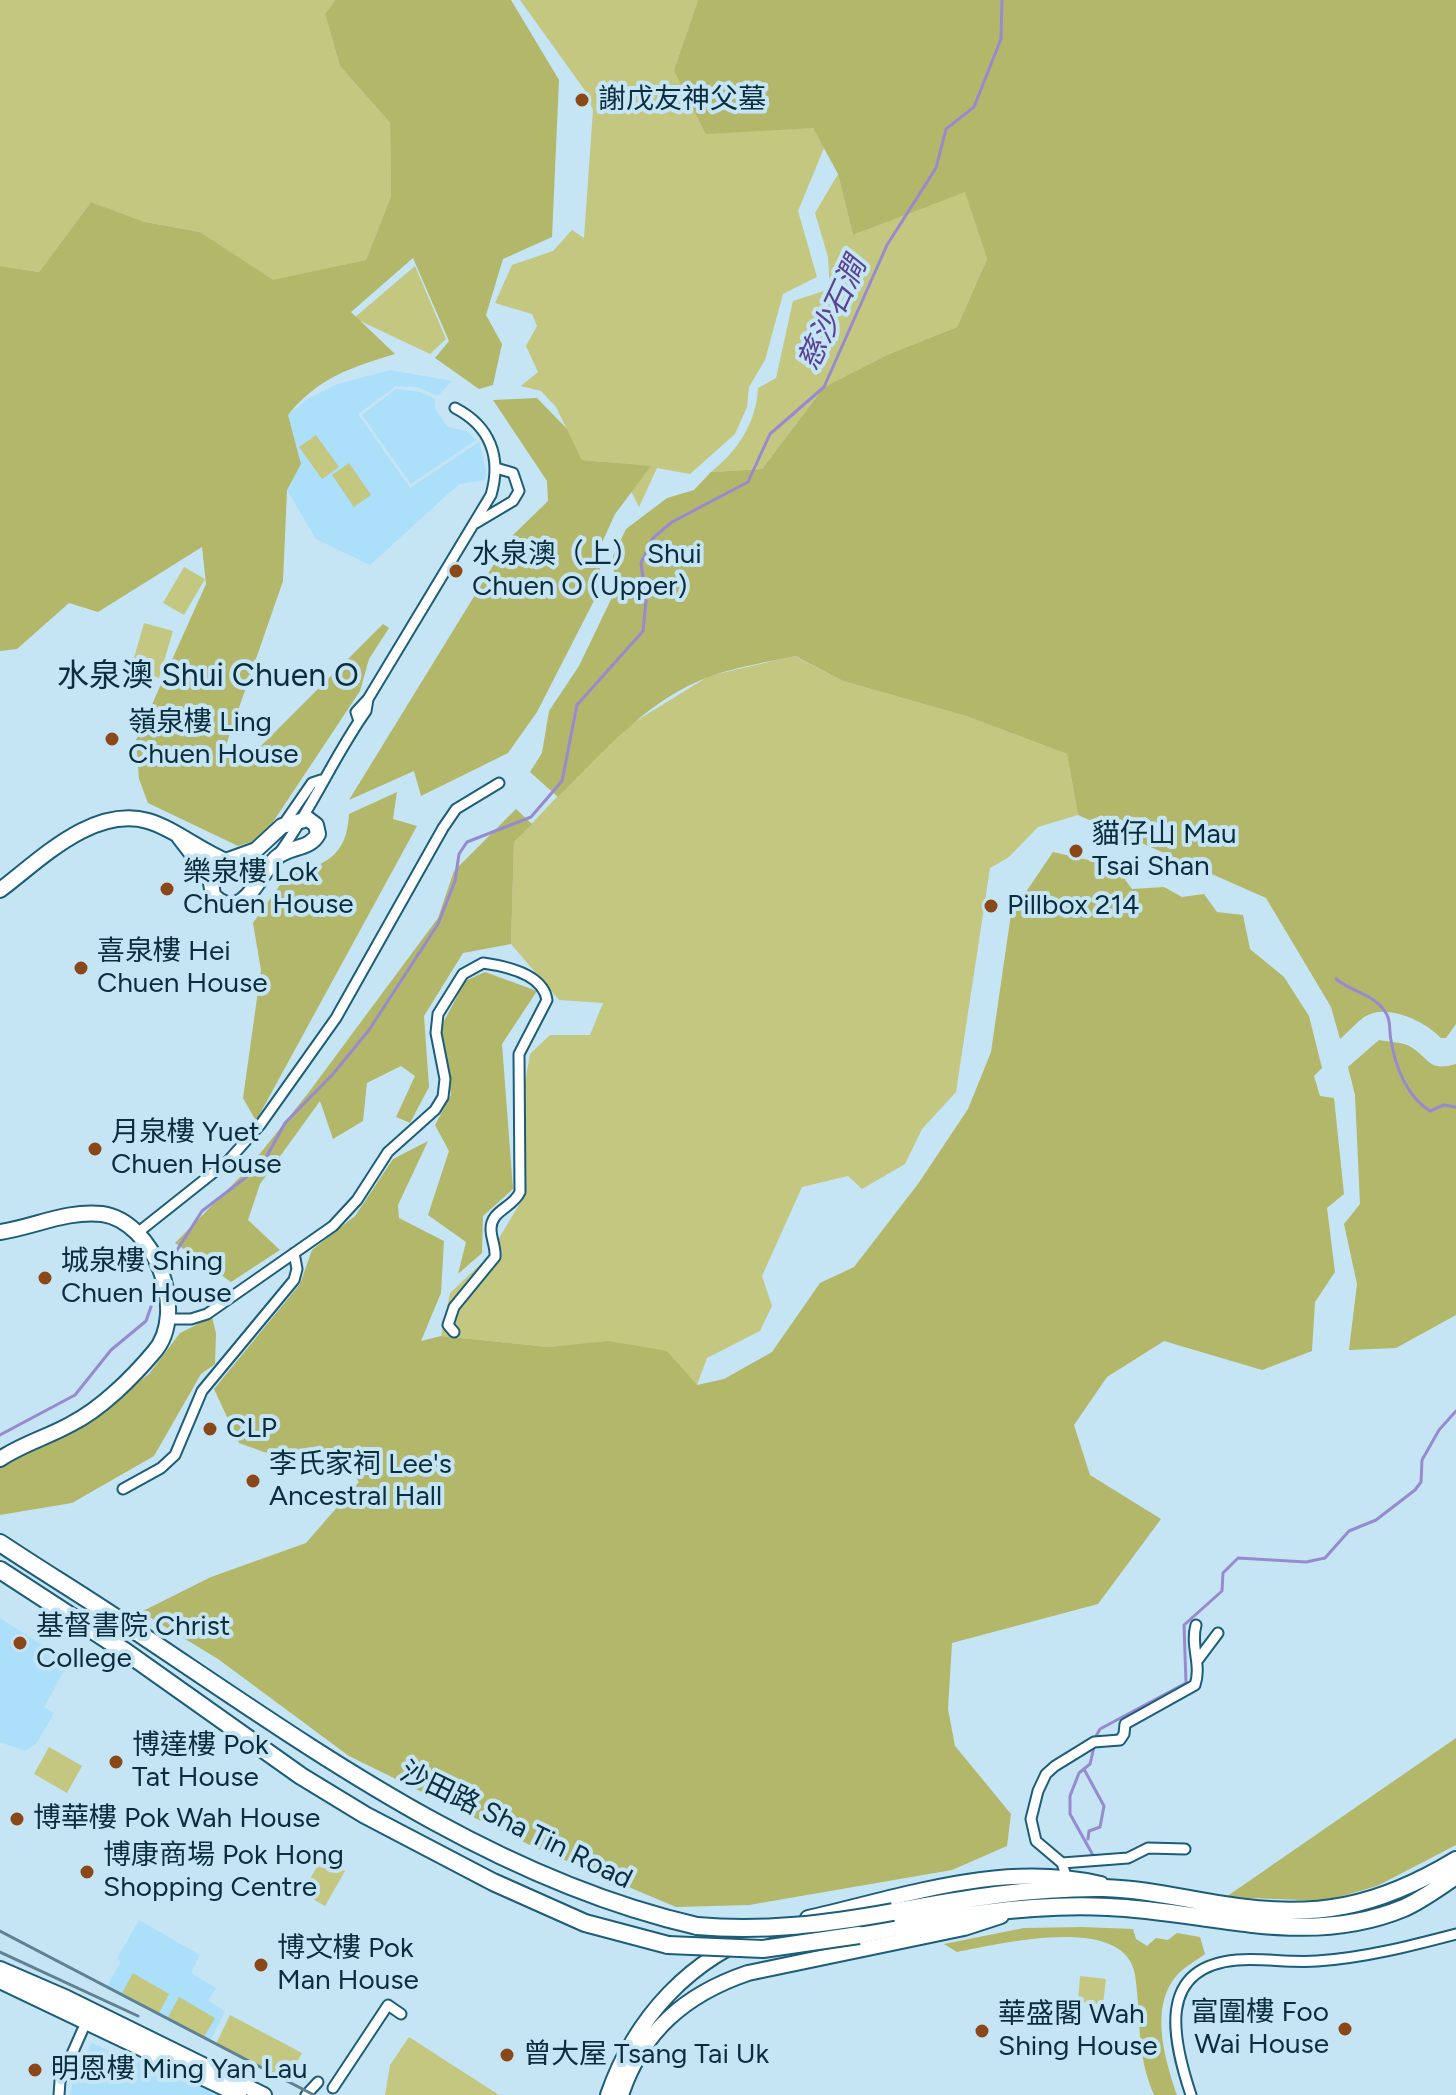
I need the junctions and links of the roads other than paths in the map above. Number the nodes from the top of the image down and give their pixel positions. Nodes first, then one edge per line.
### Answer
1 (455, 408) dead end
2 (496, 468) junction
3 (475, 524) junction
4 (321, 780) junction
5 (499, 783) dead end
6 (304, 820) junction
7 (282, 826) junction
8 (179, 837) junction
9 (278, 855) junction
10 (230, 860) junction
11 (210, 877) junction
12 (0, 890) edge
13 (252, 890) junction
14 (0, 1232) edge
15 (136, 1234) junction
16 (294, 1253) junction
17 (170, 1319) junction
18 (454, 1332) dead end
19 (0, 1459) edge
20 (123, 1489) dead end
21 (0, 1543) edge
22 (0, 1570) edge
23 (1196, 1625) dead end
24 (1218, 1633) dead end
25 (1197, 1661) junction
26 (1185, 1849) dead end
27 (1456, 1860) edge
28 (1064, 1869) junction
29 (1456, 1876) edge
30 (1125, 1890) junction
31 (1013, 1912) junction
32 (1456, 1934) edge
33 (0, 1969) edge
34 (0, 1981) edge
35 (401, 2014) dead end
36 (89, 2015) junction
37 (318, 2082) dead end
38 (333, 2088) dead end
39 (59, 2095) edge
40 (239, 2095) edge
41 (264, 2095) edge
42 (306, 2095) edge
43 (608, 2095) edge
44 (621, 2095) edge
45 (1191, 2095) edge

1 - 2 street
2 - 3 street
2 - 3 street
3 - 4 street
4 - 6 street
4 - 7 street
5 - 15 street
6 - 7 main road
6 - 9 street
6 - 9 main road
7 - 10 main road
8 - 10 main road
8 - 11 main road
8 - 12 main road
9 - 13 main road
10 - 11 main road
10 - 13 main road
11 - 13 main road
14 - 15 main road
15 - 17 main road
16 - 17 street
16 - 18 street
16 - 20 street
17 - 19 main road
21 - 30 highway, 沙田路 Sha Tin Road, bridge
22 - 31 highway, 沙田路 Sha Tin Road, bridge
23 - 25 street
24 - 25 street
25 - 28 street
26 - 28 street
27 - 30 highway, 沙田路 Sha Tin Road
28 - 30 main road
28 - 43 main road
29 - 31 highway, 沙田路 Sha Tin Road
31 - 44 main road
32 - 45 street
33 - 36 main road
34 - 36 main road
35 - 38 street
36 - 39 street
36 - 40 main road
36 - 41 main road
37 - 42 street

